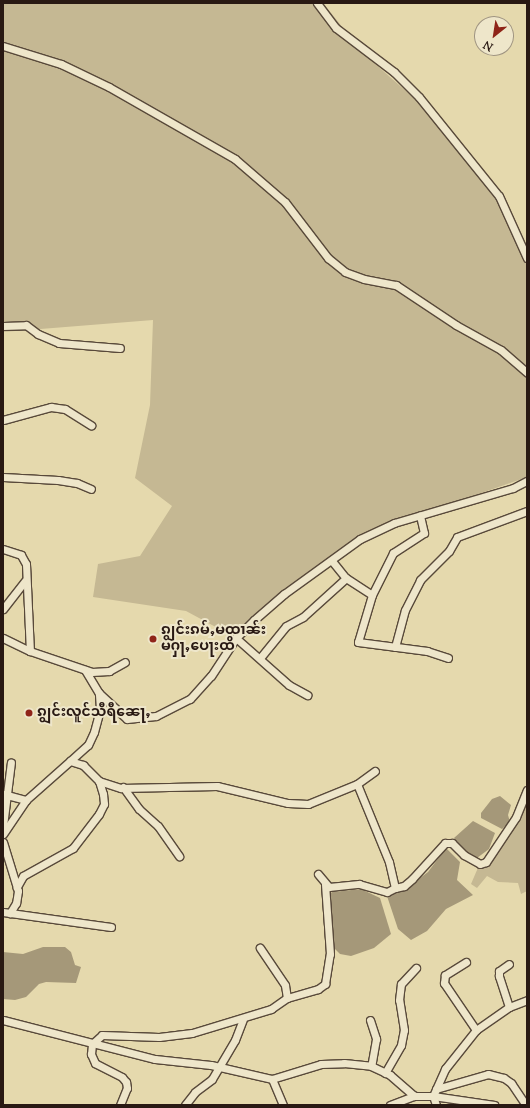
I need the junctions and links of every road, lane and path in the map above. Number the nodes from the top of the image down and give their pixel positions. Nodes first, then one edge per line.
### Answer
1 (317, 3) edge
2 (3, 46) edge
3 (527, 258) edge
4 (3, 326) edge
5 (120, 348) dead end
6 (527, 373) edge
7 (3, 420) edge
8 (91, 425) dead end
9 (3, 477) edge
10 (527, 481) edge
11 (91, 489) dead end
12 (527, 511) edge
13 (420, 515) junction
14 (3, 549) edge
15 (332, 561) junction
16 (346, 578) junction
17 (25, 581) junction
18 (372, 595) junction
19 (3, 608) edge
20 (3, 638) edge
21 (236, 638) junction
22 (395, 647) junction
23 (30, 651) junction
24 (260, 658) junction
25 (448, 658) dead end
26 (125, 662) dead end
27 (85, 670) junction
28 (99, 693) junction
29 (306, 695) dead end
30 (70, 761) junction
31 (11, 762) dead end
32 (375, 771) dead end
33 (99, 781) junction
34 (357, 784) junction
35 (123, 787) junction
36 (527, 790) edge
37 (5, 795) edge
38 (26, 800) junction
39 (3, 826) edge
40 (3, 834) edge
41 (3, 842) edge
42 (179, 856) dead end
43 (318, 874) dead end
44 (325, 884) junction
45 (17, 887) junction
46 (395, 888) junction
47 (7, 913) edge
48 (111, 927) dead end
49 (260, 948) dead end
50 (466, 962) dead end
51 (509, 964) dead end
52 (416, 968) dead end
53 (287, 998) junction
54 (527, 1000) edge
55 (509, 1007) junction
56 (243, 1019) junction
57 (3, 1020) edge
58 (370, 1020) dead end
59 (476, 1030) junction
60 (92, 1044) junction
61 (371, 1066) junction
62 (217, 1067) junction
63 (385, 1073) junction
64 (272, 1078) junction
65 (435, 1092) junction
66 (414, 1096) junction
67 (120, 1105) edge
68 (185, 1105) edge
69 (283, 1105) edge
70 (390, 1105) edge
71 (436, 1105) edge
72 (494, 1105) edge
73 (526, 1105) edge

1 - 3 street
2 - 6 street
4 - 5 street
7 - 8 street
9 - 11 street
10 - 13 street
12 - 22 street
13 - 15 street
13 - 18 street
14 - 17 street
15 - 16 street
15 - 21 street
16 - 18 street
16 - 24 street
17 - 19 street
17 - 23 street
18 - 22 street
20 - 23 street
21 - 24 street
21 - 28 street
22 - 25 street
23 - 27 street
24 - 29 street
26 - 27 street
27 - 28 street
28 - 30 street
30 - 33 street
30 - 38 street
31 - 37 street
32 - 34 street
33 - 35 street
33 - 45 street
34 - 35 street
34 - 46 street
35 - 42 street
36 - 46 street
37 - 38 street
37 - 39 street
38 - 40 street
41 - 45 street
43 - 44 street
44 - 46 street
44 - 53 street
45 - 47 street
47 - 48 street
49 - 53 street
50 - 59 street
51 - 55 street
52 - 63 street
53 - 56 street
54 - 55 street
55 - 59 street
56 - 60 street
56 - 62 street
57 - 60 street
58 - 61 street
59 - 65 street
60 - 62 street
60 - 67 street
61 - 63 street
61 - 64 street
62 - 64 street
62 - 68 street
63 - 66 street
64 - 69 street
65 - 66 street
65 - 71 street
65 - 72 street
65 - 73 street
66 - 70 street

